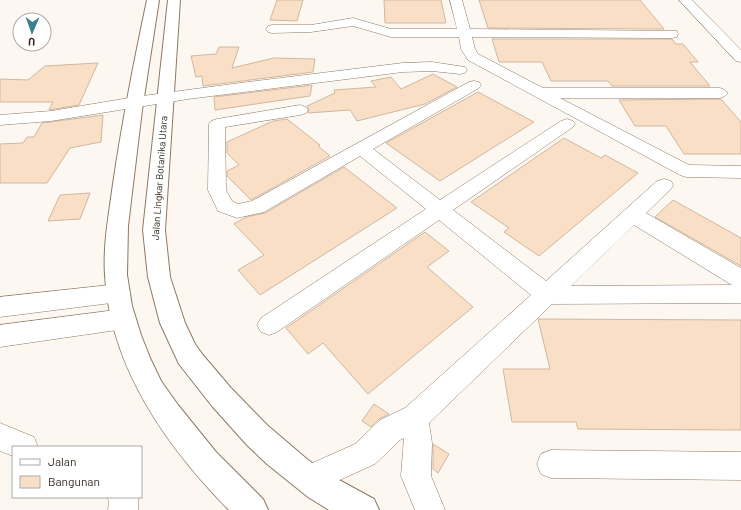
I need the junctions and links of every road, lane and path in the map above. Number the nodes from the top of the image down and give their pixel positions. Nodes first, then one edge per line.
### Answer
1 (153, 0) edge
2 (174, 0) edge
3 (456, 0) edge
4 (685, 0) edge
5 (272, 29) dead end
6 (464, 34) junction
7 (672, 34) dead end
8 (741, 58) edge
9 (460, 70) dead end
10 (474, 85) dead end
11 (540, 93) junction
12 (720, 93) dead end
13 (165, 97) junction
14 (134, 102) junction
15 (300, 110) dead end
16 (0, 120) edge
17 (567, 124) dead end
18 (361, 148) junction
19 (741, 172) edge
20 (664, 185) dead end
21 (439, 210) junction
22 (633, 215) junction
23 (741, 279) edge
24 (119, 293) junction
25 (741, 294) edge
26 (547, 295) junction
27 (0, 307) edge
28 (124, 319) junction
29 (269, 325) dead end
30 (0, 336) edge
31 (415, 418) junction
32 (0, 437) edge
33 (22, 446) edge
34 (551, 464) dead end
35 (741, 466) edge
36 (309, 479) junction
37 (123, 498) edge
38 (123, 510) edge
39 (252, 510) edge
40 (363, 510) edge
41 (430, 510) edge

1 - 14 street
2 - 13 street, Jalan Lingkar Botanika Utara
3 - 6 street
4 - 8 street
5 - 6 street
6 - 7 street
6 - 11 street
9 - 13 street
10 - 18 street
11 - 12 street
11 - 19 street
13 - 14 street
13 - 36 street, Jalan Lingkar Botanika Utara
14 - 16 street
14 - 24 street
15 - 18 street
17 - 21 street
18 - 21 street
20 - 22 street
21 - 26 street
21 - 29 street
22 - 23 street
22 - 26 street
24 - 27 street
24 - 28 street
25 - 26 street
26 - 31 street
28 - 30 street
28 - 39 street
31 - 36 street
31 - 41 street
32 - 33 street
34 - 35 street
36 - 40 street, Jalan Lingkar Botanika Utara
37 - 38 street

